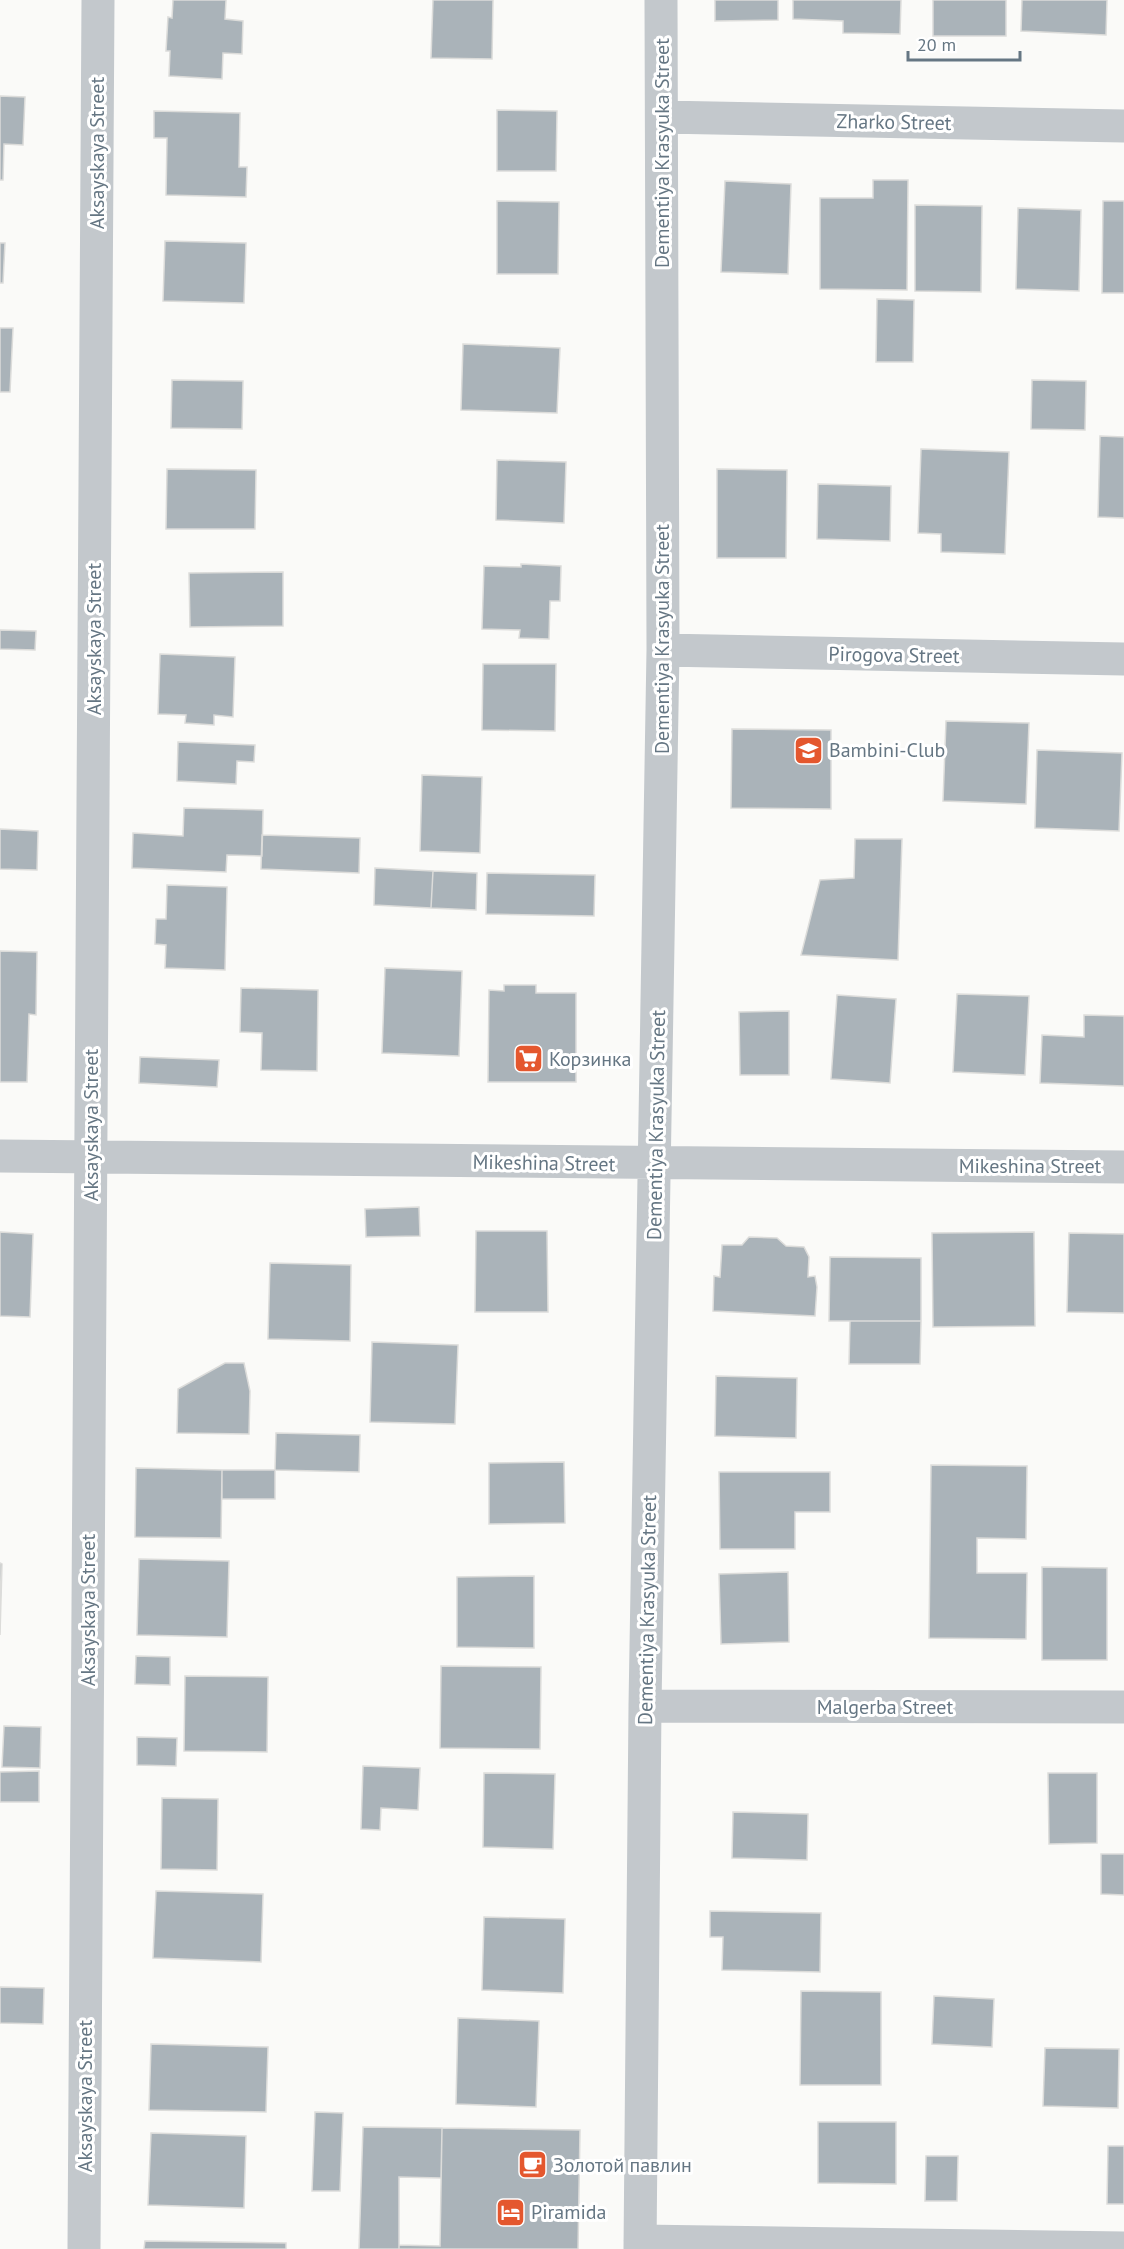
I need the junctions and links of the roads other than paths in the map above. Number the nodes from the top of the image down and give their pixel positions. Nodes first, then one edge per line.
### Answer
1 (98, 0) edge
2 (661, 0) edge
3 (663, 117) junction
4 (1124, 126) edge
5 (663, 650) junction
6 (1124, 659) edge
7 (0, 1156) edge
8 (90, 1157) junction
9 (656, 1164) junction
10 (1124, 1167) edge
11 (645, 1706) junction
12 (1124, 1707) edge
13 (640, 2245) edge
14 (1124, 2248) edge
15 (84, 2249) edge

1 - 8 street, Aksayskaya Street
2 - 3 street, Dementiya Krasyuka Street
3 - 4 street, Zharko Street
3 - 5 street, Dementiya Krasyuka Street
5 - 6 street, Pirogova Street
5 - 9 street, Dementiya Krasyuka Street
7 - 8 street, Mikeshina Street
8 - 9 street, Mikeshina Street
8 - 15 street, Aksayskaya Street
9 - 10 street, Mikeshina Street
9 - 11 street, Dementiya Krasyuka Street
11 - 12 street, Malgerba Street
11 - 13 street, Dementiya Krasyuka Street
13 - 14 street

